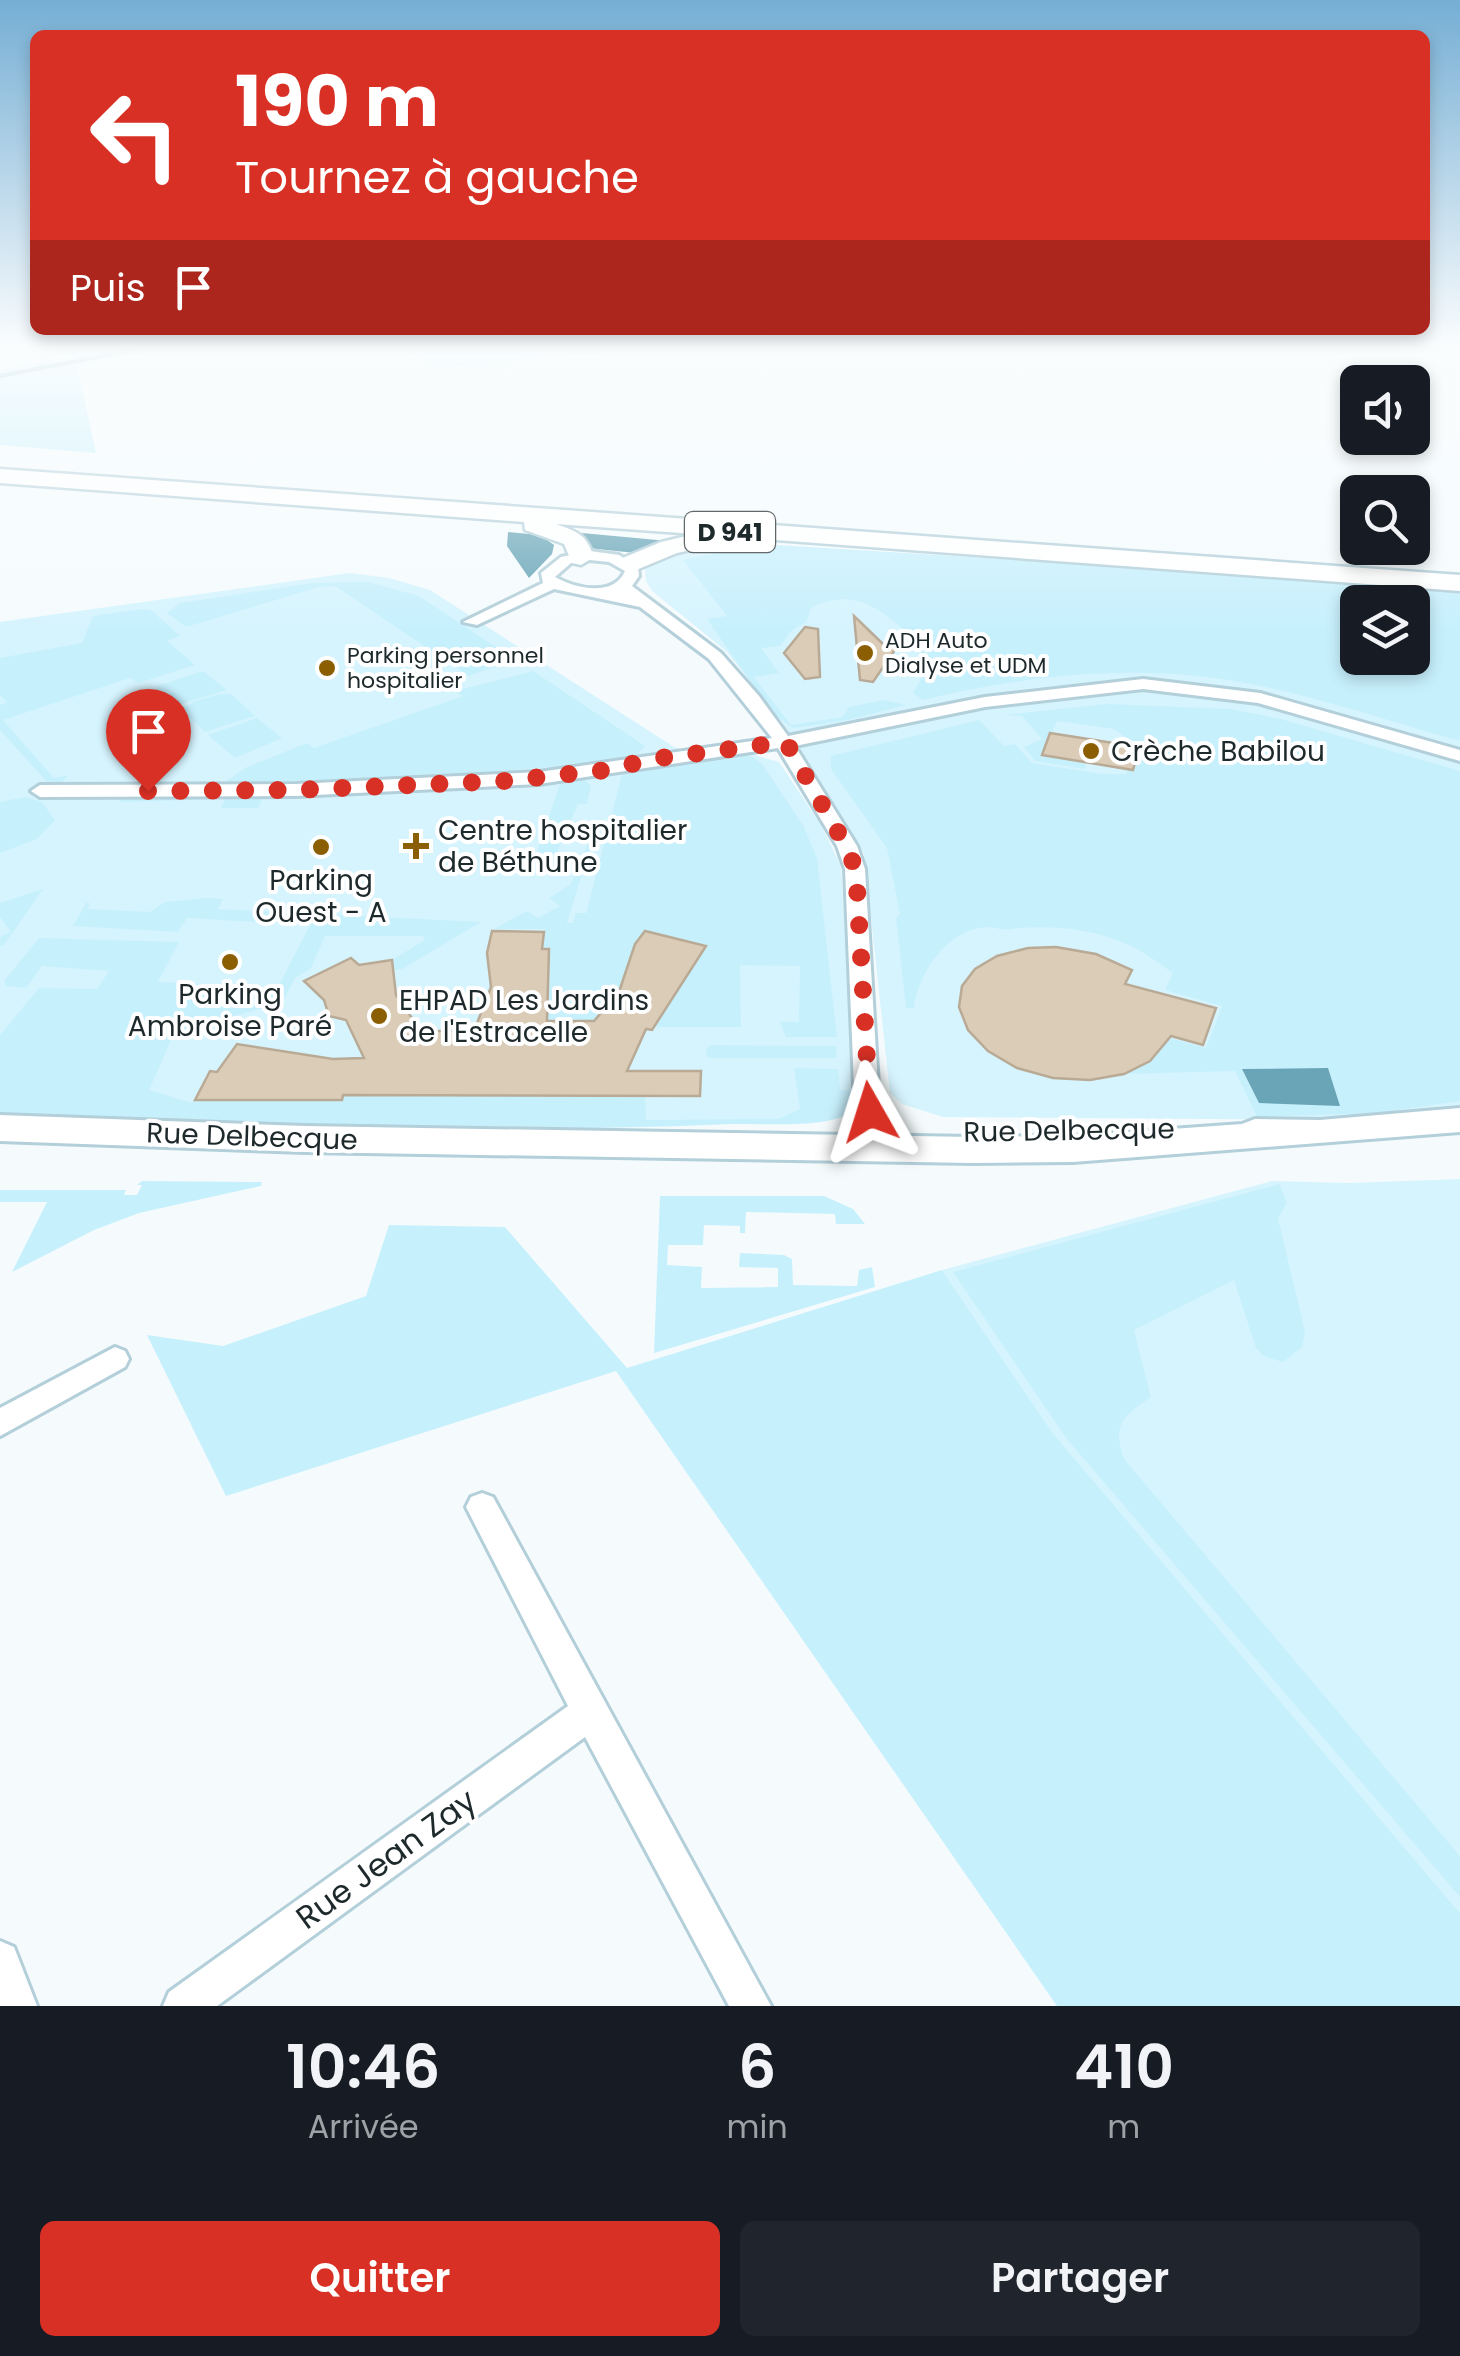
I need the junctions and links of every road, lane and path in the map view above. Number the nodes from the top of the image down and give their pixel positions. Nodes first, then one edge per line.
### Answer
1 (0, 468) edge
2 (0, 476) edge
3 (391, 506) junction
4 (942, 546) junction
5 (581, 557) junction
6 (1460, 572) edge
7 (625, 576) junction
8 (1460, 583) edge
9 (560, 587) junction
10 (598, 592) junction
11 (646, 606) junction
12 (471, 622) dead end
13 (786, 742) junction
14 (1460, 756) edge
15 (40, 791) dead end
16 (1460, 1120) edge
17 (0, 1128) edge
18 (877, 1138) junction
19 (114, 1359) dead end
20 (0, 1423) edge
21 (482, 1507) dead end
22 (590, 1712) junction
23 (0, 1961) edge
24 (17, 2006) edge
25 (182, 2006) edge
26 (751, 2006) edge

1 - 6 highway, D 941
2 - 3 highway, D 941
3 - 4 highway, D 941
3 - 5 highway
4 - 7 highway
4 - 8 highway, D 941
5 - 7 street
5 - 9 street
7 - 10 street
7 - 11 street
9 - 10 street
9 - 12 street
10 - 11 street
11 - 13 street
13 - 14 street
13 - 15 street
13 - 18 street
16 - 18 street, Rue Delbecque
17 - 18 street, Rue Delbecque
19 - 20 street
21 - 22 street
22 - 25 street, Rue Jean Zay
22 - 26 street
23 - 24 street

